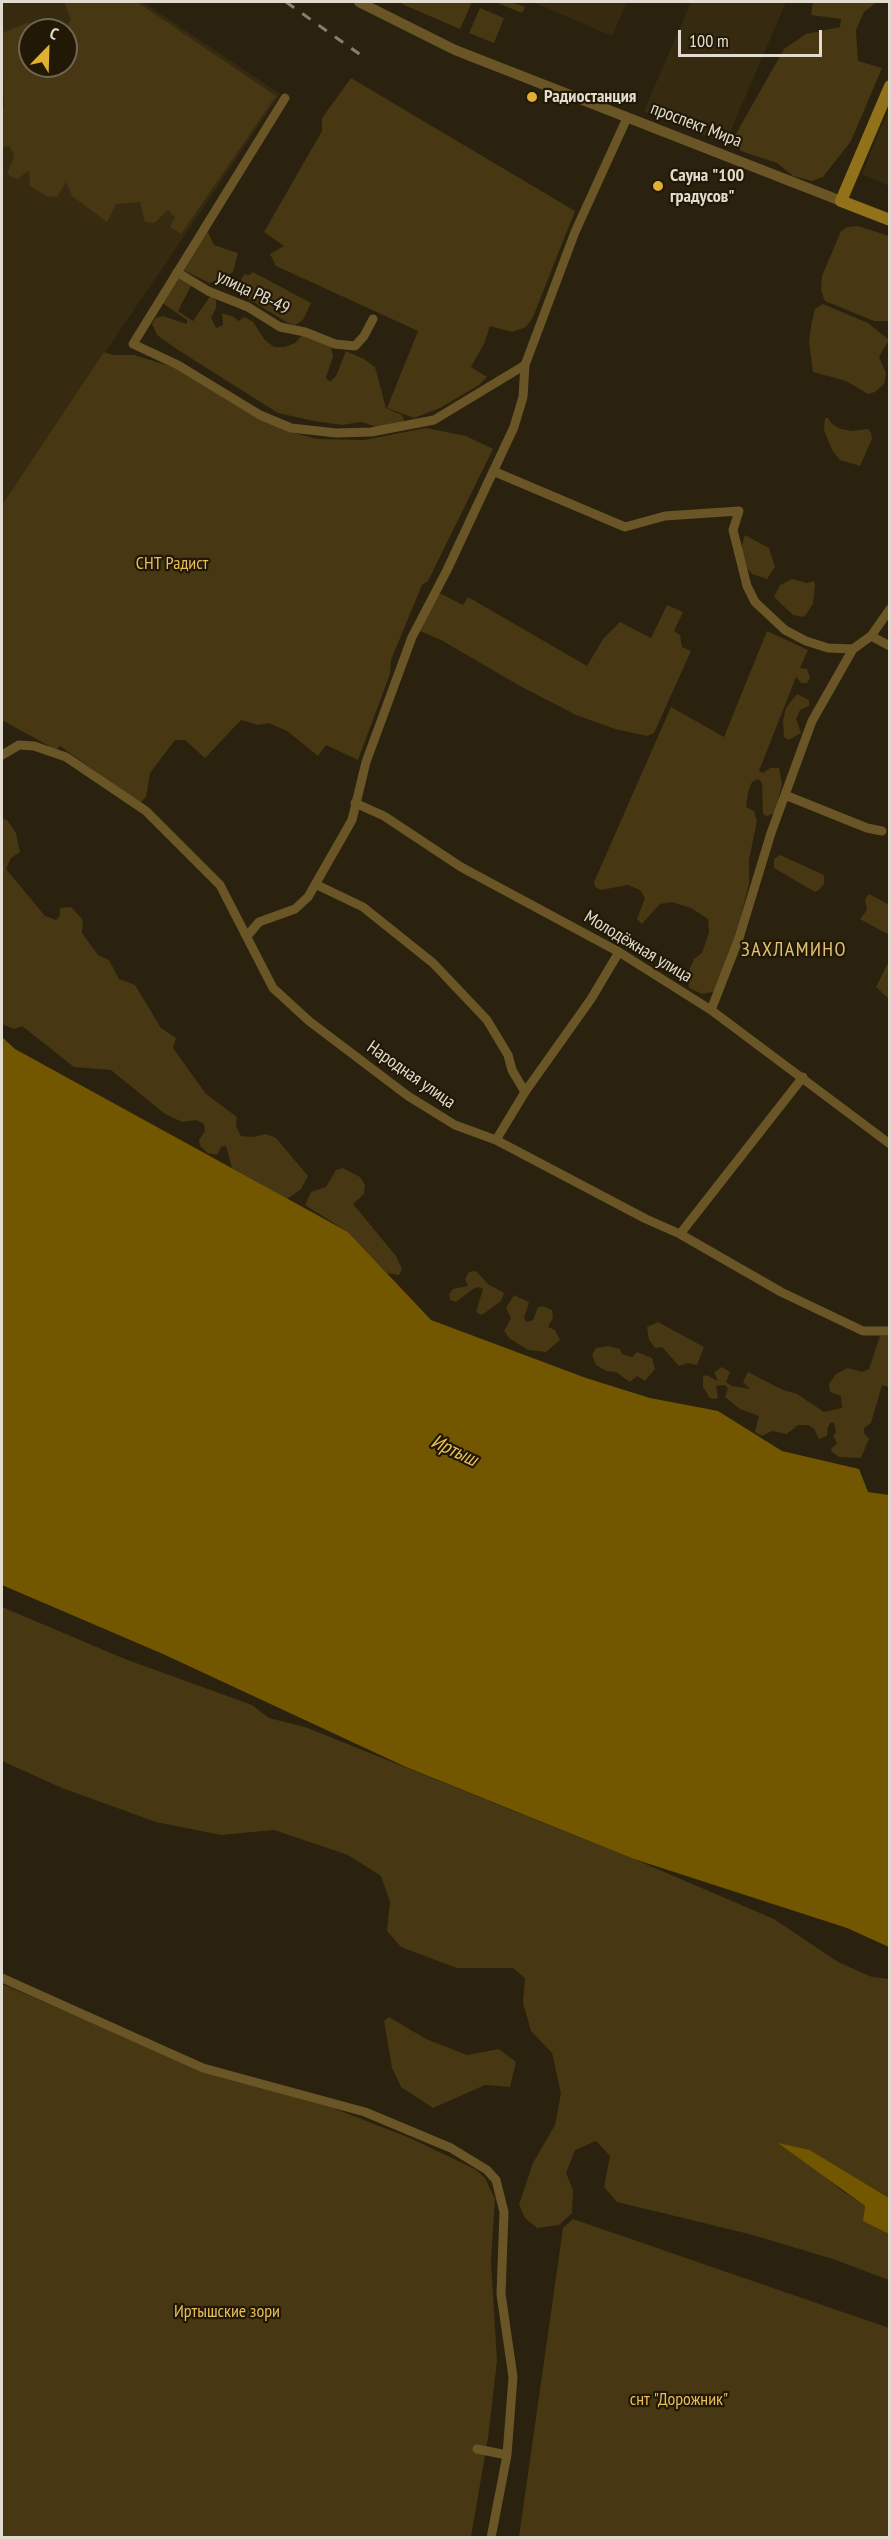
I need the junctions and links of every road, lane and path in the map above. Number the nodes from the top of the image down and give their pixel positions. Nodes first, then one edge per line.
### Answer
1 (359, 2) edge
2 (890, 86) edge
3 (285, 98) dead end
4 (627, 118) junction
5 (840, 201) junction
6 (890, 220) edge
7 (177, 272) junction
8 (373, 319) dead end
9 (525, 365) junction
10 (493, 471) junction
11 (890, 609) edge
12 (871, 636) junction
13 (890, 646) edge
14 (853, 649) junction
15 (2, 754) edge
16 (785, 795) junction
17 (355, 802) junction
18 (882, 831) dead end
19 (316, 885) junction
20 (248, 935) junction
21 (619, 952) junction
22 (711, 1010) junction
23 (803, 1077) junction
24 (525, 1092) junction
25 (496, 1140) junction
26 (890, 1144) edge
27 (681, 1234) junction
28 (890, 1331) edge
29 (2, 1978) edge
30 (477, 2449) dead end
31 (507, 2455) junction
32 (491, 2538) edge

1 - 4 street, проспект Мира
2 - 5 main road
3 - 7 street
4 - 5 street, проспект Мира
4 - 9 street
5 - 6 main road, проспект Мира
7 - 8 street, улица РВ-49
7 - 9 street
9 - 10 street
10 - 14 street
10 - 17 street
11 - 12 street
12 - 13 street
12 - 14 street
14 - 16 street
15 - 20 street, Народная улица
16 - 18 street
16 - 22 street
17 - 19 street
17 - 21 street, Молодёжная улица
19 - 20 street
19 - 24 street
20 - 25 street, Народная улица
21 - 22 street, Молодёжная улица
21 - 24 street
22 - 23 street, Молодёжная улица
23 - 26 street, Молодёжная улица
23 - 27 street
24 - 25 street
25 - 27 street, Народная улица
27 - 28 street, Народная улица
29 - 31 street
30 - 31 street
31 - 32 street

